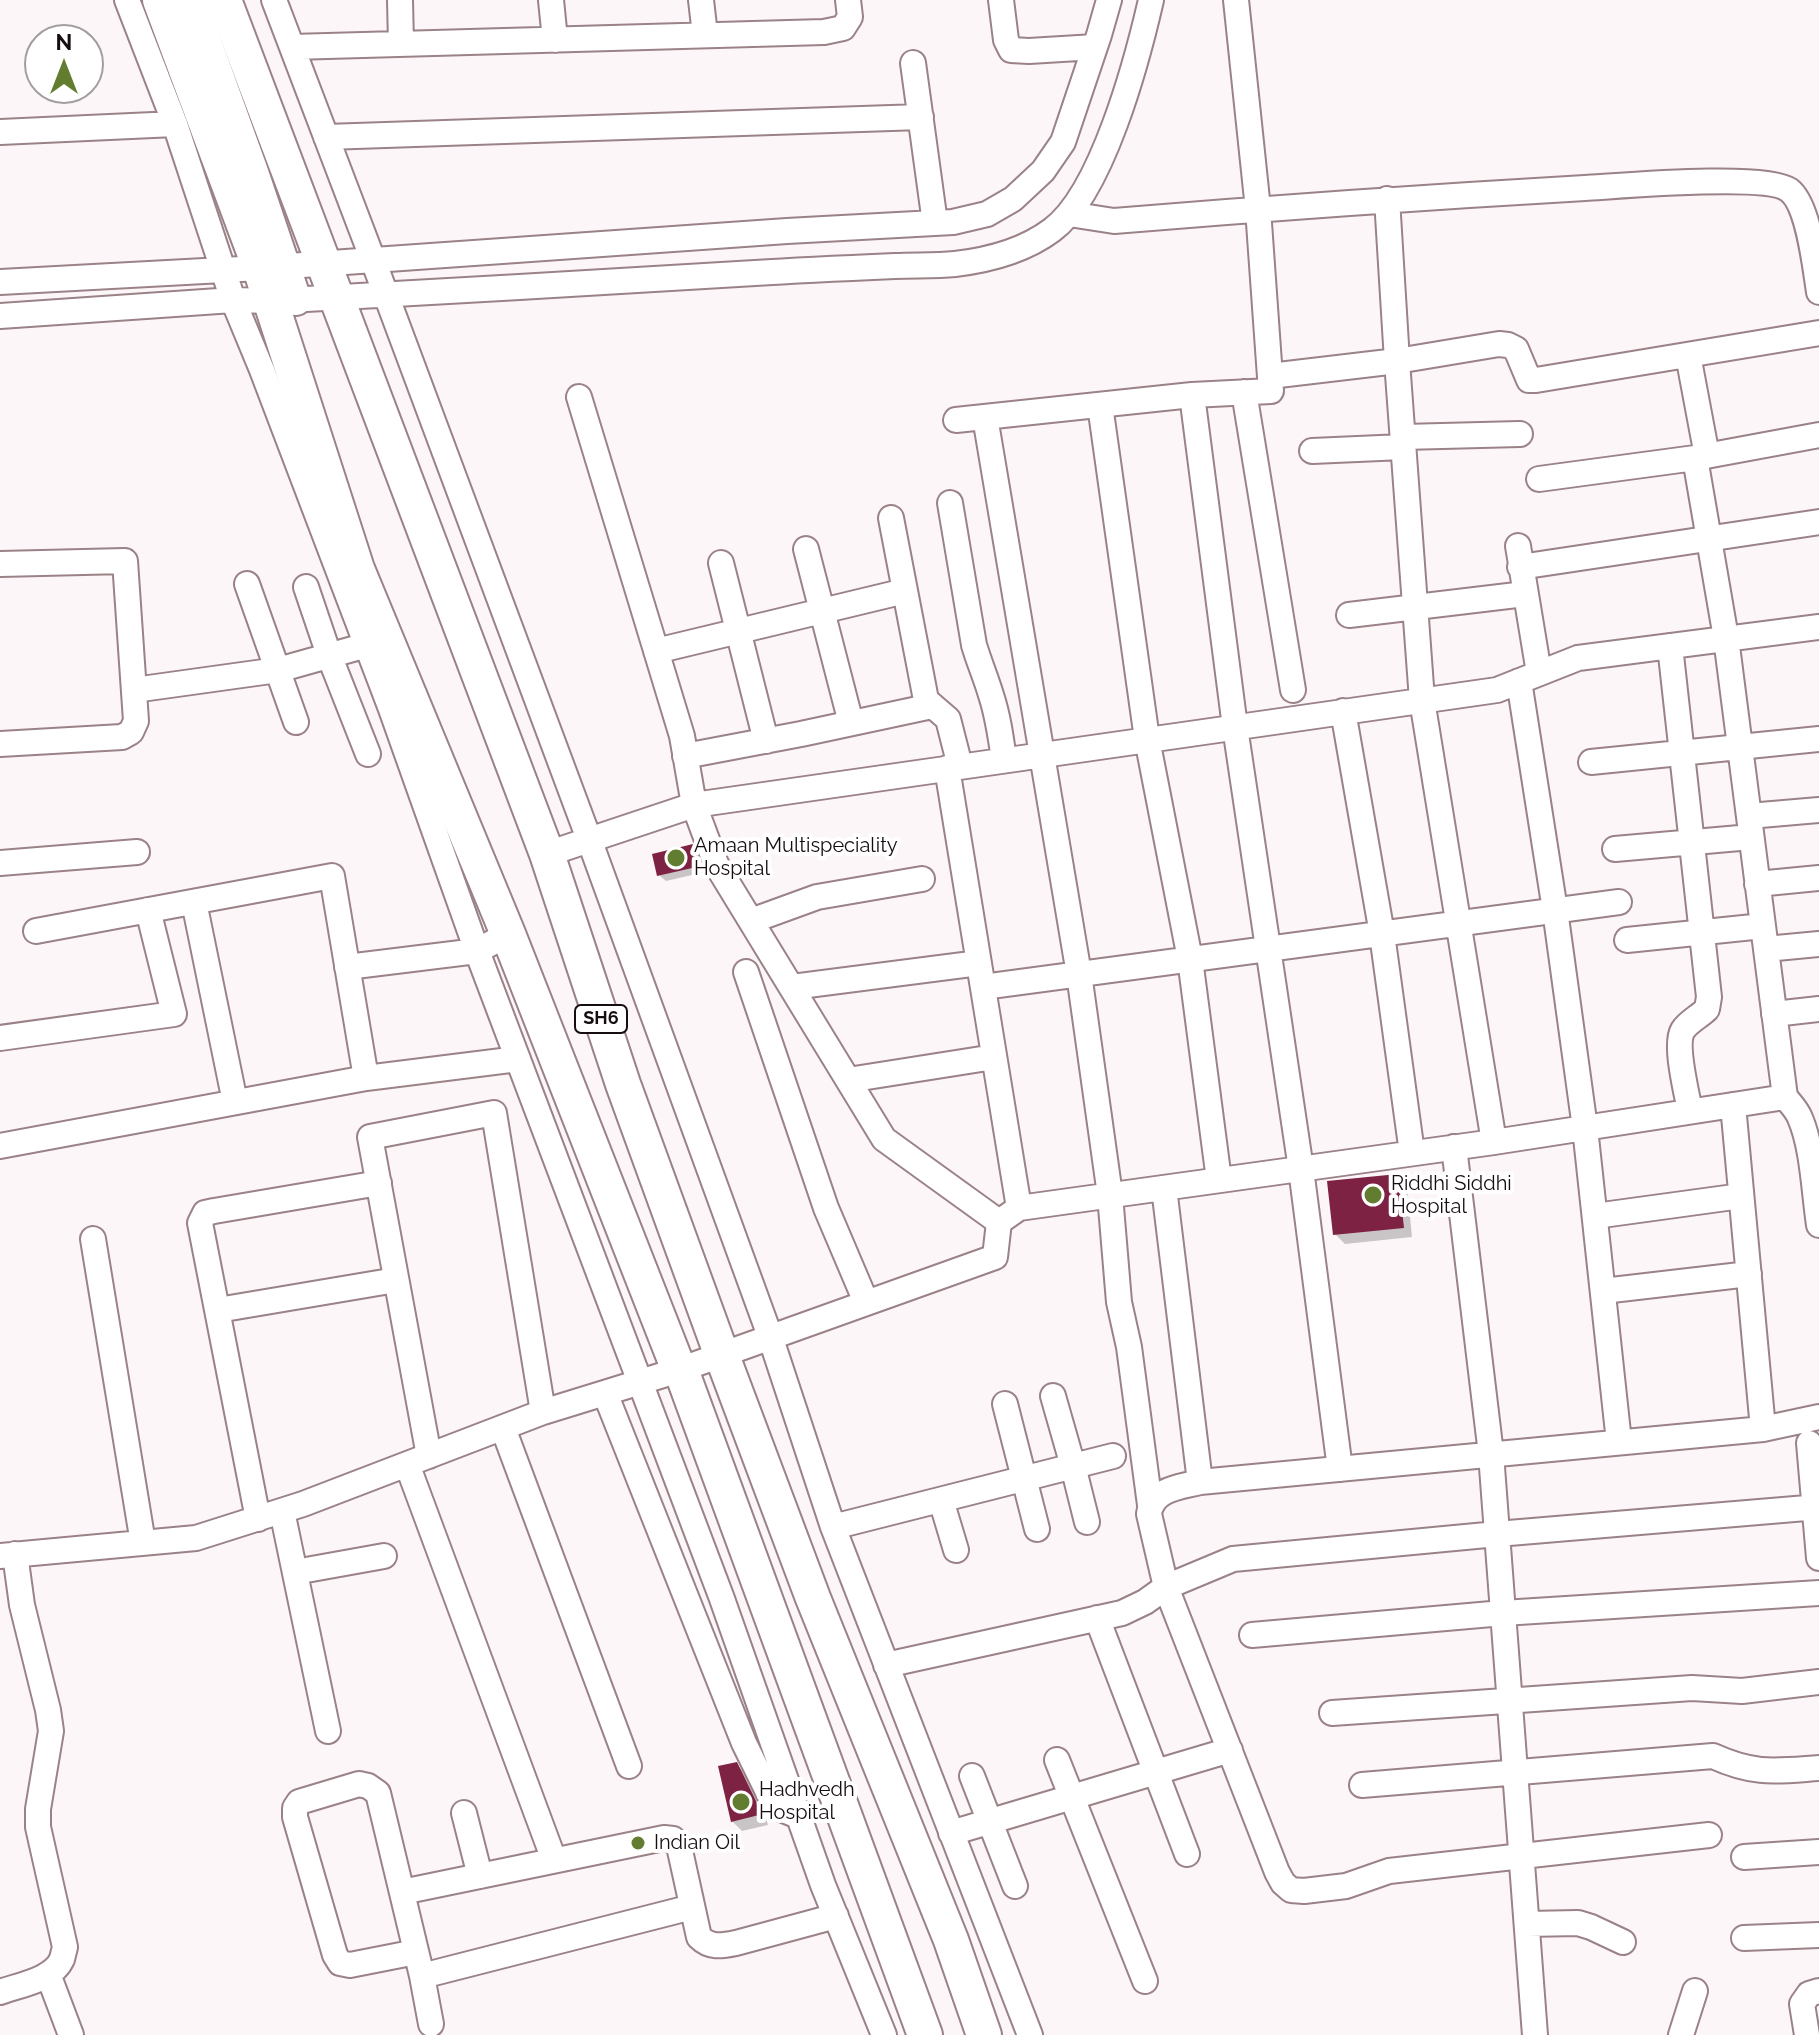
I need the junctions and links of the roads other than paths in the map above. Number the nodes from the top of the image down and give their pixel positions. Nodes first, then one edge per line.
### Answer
1 (127, 0) edge
2 (160, 0) edge
3 (191, 0) edge
4 (207, 0) edge
5 (224, 0) edge
6 (274, 0) edge
7 (400, 0) edge
8 (551, 0) edge
9 (701, 0) edge
10 (848, 0) edge
11 (1001, 0) edge
12 (1109, 0) edge
13 (1151, 0) edge
14 (1236, 0) edge
15 (705, 35) junction
16 (555, 40) junction
17 (401, 44) junction
18 (292, 47) junction
19 (1095, 47) junction
20 (913, 63) dead end
21 (921, 117) junction
22 (175, 124) junction
23 (0, 132) edge
24 (326, 137) junction
25 (1387, 199) junction
26 (1258, 209) junction
27 (1069, 214) junction
28 (935, 223) junction
29 (621, 242) junction
30 (373, 260) junction
31 (294, 266) junction
32 (221, 269) junction
33 (624, 280) junction
34 (0, 282) edge
35 (1819, 292) edge
36 (386, 294) junction
37 (305, 299) junction
38 (233, 300) junction
39 (0, 316) edge
40 (1819, 333) edge
41 (1688, 355) junction
42 (1397, 361) junction
43 (1270, 376) junction
44 (1244, 392) junction
45 (1192, 395) junction
46 (579, 397) dead end
47 (1100, 405) junction
48 (985, 417) junction
49 (956, 420) dead end
50 (1520, 434) dead end
51 (1819, 435) edge
52 (1403, 442) junction
53 (1312, 451) dead end
54 (1701, 457) junction
55 (1539, 479) dead end
56 (950, 503) dead end
57 (891, 518) dead end
58 (1819, 522) edge
59 (1709, 540) junction
60 (806, 549) dead end
61 (721, 563) dead end
62 (0, 564) edge
63 (247, 584) dead end
64 (306, 587) dead end
65 (905, 591) junction
66 (1525, 594) junction
67 (1415, 607) junction
68 (822, 610) junction
69 (1349, 615) dead end
70 (1819, 627) edge
71 (740, 630) junction
72 (1726, 638) junction
73 (367, 645) junction
74 (1670, 646) junction
75 (656, 651) junction
76 (329, 655) junction
77 (278, 670) junction
78 (1529, 677) junction
79 (134, 690) junction
80 (1293, 690) dead end
81 (1422, 700) junction
82 (932, 706) junction
83 (1343, 711) junction
84 (296, 722) dead end
85 (851, 723) junction
86 (1235, 727) junction
87 (1147, 739) junction
88 (1819, 739) edge
89 (766, 741) junction
90 (0, 744) edge
91 (1739, 747) junction
92 (1681, 753) junction
93 (368, 754) dead end
94 (1042, 754) junction
95 (685, 756) junction
96 (1004, 760) junction
97 (1591, 762) dead end
98 (954, 767) junction
99 (694, 805) junction
100 (1819, 810) edge
101 (1750, 826) junction
102 (589, 839) junction
103 (1691, 842) junction
104 (1615, 849) dead end
105 (137, 852) dead end
106 (547, 854) junction
107 (0, 863) edge
108 (1819, 878) edge
109 (922, 879) dead end
110 (1757, 884) junction
111 (194, 902) junction
112 (1619, 902) dead end
113 (148, 910) junction
114 (1555, 910) junction
115 (751, 921) junction
116 (1458, 923) junction
117 (36, 931) dead end
118 (1701, 932) junction
119 (508, 934) junction
120 (1382, 934) junction
121 (1764, 938) junction
122 (1627, 940) dead end
123 (1819, 944) edge
124 (1267, 948) junction
125 (477, 951) junction
126 (1190, 959) junction
127 (979, 963) junction
128 (347, 967) junction
129 (746, 972) dead end
130 (1079, 974) junction
131 (792, 987) junction
132 (983, 987) junction
133 (216, 1009) junction
134 (1819, 1009) edge
135 (174, 1014) junction
136 (1774, 1014) junction
137 (0, 1038) edge
138 (994, 1057) junction
139 (518, 1059) junction
140 (366, 1078) junction
141 (848, 1080) junction
142 (1785, 1097) junction
143 (235, 1102) junction
144 (1733, 1105) junction
145 (1690, 1111) junction
146 (1585, 1128) junction
147 (1494, 1142) junction
148 (0, 1146) edge
149 (1454, 1147) junction
150 (1412, 1153) junction
151 (1301, 1169) junction
152 (1219, 1180) junction
153 (379, 1183) junction
154 (1164, 1188) junction
155 (1110, 1195) junction
156 (1741, 1196) junction
157 (1009, 1215) junction
158 (1595, 1216) junction
159 (1819, 1225) edge
160 (93, 1239) dead end
161 (1749, 1274) junction
162 (396, 1280) junction
163 (1603, 1291) junction
164 (866, 1302) junction
165 (218, 1310) junction
166 (770, 1336) junction
167 (721, 1353) junction
168 (679, 1370) junction
169 (640, 1381) junction
170 (605, 1393) junction
171 (1053, 1396) dead end
172 (1005, 1404) dead end
173 (543, 1412) junction
174 (1819, 1417) edge
175 (503, 1428) junction
176 (1763, 1429) junction
177 (1619, 1442) junction
178 (1809, 1443) dead end
179 (1491, 1454) junction
180 (1113, 1456) dead end
181 (418, 1460) junction
182 (1073, 1466) junction
183 (1340, 1469) junction
184 (1023, 1478) junction
185 (1200, 1482) junction
186 (941, 1500) junction
187 (1150, 1505) junction
188 (1817, 1508) edge
189 (282, 1511) junction
190 (258, 1519) junction
191 (1087, 1522) dead end
192 (833, 1527) junction
193 (1037, 1529) dead end
194 (1497, 1534) junction
195 (143, 1543) junction
196 (956, 1550) dead end
197 (8, 1555) edge
198 (384, 1556) dead end
199 (1819, 1558) edge
200 (295, 1572) junction
201 (1166, 1587) junction
202 (1819, 1593) edge
203 (1503, 1613) junction
204 (1097, 1618) junction
205 (1252, 1635) dead end
206 (886, 1665) junction
207 (1819, 1682) edge
208 (1510, 1699) junction
209 (1332, 1713) dead end
210 (328, 1731) dead end
211 (1230, 1750) junction
212 (1057, 1760) dead end
213 (629, 1766) dead end
214 (1819, 1768) edge
215 (1156, 1771) junction
216 (1515, 1771) junction
217 (972, 1776) dead end
218 (1362, 1785) dead end
219 (1071, 1797) junction
220 (464, 1813) dead end
221 (798, 1816) junction
222 (990, 1821) junction
223 (951, 1833) junction
224 (1709, 1835) dead end
225 (1819, 1852) edge
226 (1187, 1854) dead end
227 (1522, 1857) junction
228 (1744, 1857) dead end
229 (554, 1860) junction
230 (480, 1876) junction
231 (1015, 1886) dead end
232 (402, 1892) junction
233 (692, 1907) junction
234 (836, 1916) junction
235 (1527, 1924) junction
236 (1819, 1935) edge
237 (1744, 1938) dead end
238 (1623, 1942) dead end
239 (416, 1952) junction
240 (48, 1974) junction
241 (422, 1976) junction
242 (1145, 1981) dead end
243 (1695, 1991) dead end
244 (1819, 1991) edge
245 (0, 1992) edge
246 (431, 2024) dead end
247 (71, 2035) edge
248 (884, 2035) edge
249 (925, 2035) edge
250 (984, 2035) edge
251 (1030, 2035) edge
252 (1535, 2035) edge
253 (1681, 2035) edge
254 (1807, 2035) edge

1 - 22 street
2 - 31 highway
3 - 31 main road
4 - 31 main road
5 - 31 highway, SH6
6 - 18 street
7 - 17 street
8 - 16 street
9 - 15 street
10 - 15 street
11 - 19 street
12 - 19 street
13 - 27 street
14 - 26 street
15 - 16 street
16 - 17 street
17 - 18 street
18 - 24 street
19 - 28 street
20 - 21 street
21 - 24 street
21 - 28 street
22 - 23 street
22 - 32 street
24 - 30 street
25 - 26 street
25 - 35 street
25 - 42 street
26 - 27 street
26 - 43 street
27 - 33 street
28 - 29 street
29 - 30 street
29 - 33 street
30 - 31 street
30 - 36 street
31 - 32 street
31 - 37 highway, SH6
31 - 37 highway
32 - 34 street
32 - 38 street
33 - 36 street
36 - 37 street
36 - 102 street
37 - 38 street
37 - 106 highway, SH6
37 - 119 highway
38 - 39 street
38 - 73 street
40 - 41 street
41 - 42 street
41 - 54 street
42 - 43 street
42 - 52 street
43 - 44 street
44 - 45 street
44 - 80 street
45 - 47 street
45 - 86 street
46 - 75 street
47 - 48 street
47 - 87 street
48 - 49 street
48 - 94 street
50 - 52 street
51 - 54 street
52 - 53 street
52 - 67 street
54 - 55 street
54 - 59 street
56 - 96 street
57 - 65 street
58 - 59 street
59 - 66 street
59 - 72 street
60 - 68 street
61 - 71 street
62 - 79 street
63 - 77 street
64 - 76 street
65 - 68 street
65 - 82 street
66 - 67 street
66 - 78 street
67 - 69 street
67 - 81 street
68 - 71 street
68 - 85 street
70 - 72 street
71 - 75 street
71 - 89 street
72 - 74 street
72 - 91 street
73 - 76 street
73 - 125 street
74 - 78 street
74 - 92 street
75 - 95 street
76 - 77 street
76 - 93 street
77 - 79 street
77 - 84 street
78 - 81 street
78 - 114 street
79 - 90 street
81 - 83 street
81 - 116 street
82 - 85 street
82 - 98 street
83 - 86 street
83 - 120 street
85 - 89 street
86 - 87 street
86 - 124 street
87 - 94 street
87 - 126 street
88 - 91 street
89 - 95 street
91 - 92 street
91 - 101 street
92 - 97 street
92 - 103 street
94 - 96 street
94 - 130 street
95 - 99 street
96 - 98 street
98 - 99 street
98 - 127 street
99 - 102 street
99 - 115 street
100 - 101 street
101 - 103 street
101 - 110 street
102 - 106 street
102 - 166 street
103 - 104 street
103 - 118 street
105 - 107 street
106 - 167 highway, SH6
108 - 110 street
109 - 115 street
110 - 121 street
111 - 113 street
111 - 128 street
111 - 133 street
112 - 114 street
113 - 117 street
113 - 135 street
114 - 116 street
114 - 146 street
115 - 131 street
116 - 120 street
116 - 147 street
118 - 121 street
118 - 122 street
118 - 145 street
119 - 125 street
119 - 168 highway
120 - 124 street
120 - 150 street
121 - 123 street
121 - 136 street
124 - 126 street
124 - 151 street
125 - 128 street
125 - 139 street
126 - 130 street
126 - 152 street
127 - 131 street
127 - 132 street
128 - 140 street
129 - 164 street
130 - 132 street
130 - 155 street
131 - 141 street
132 - 138 street
133 - 135 street
133 - 143 street
134 - 136 street
135 - 137 street
136 - 142 street
138 - 141 street
138 - 157 street
139 - 140 street
139 - 169 street
140 - 143 street
141 - 157 street
142 - 144 street
142 - 159 street
143 - 148 street
144 - 145 street
144 - 156 street
145 - 146 street
146 - 147 street
146 - 158 street
147 - 149 street
149 - 150 street
149 - 179 street
150 - 151 street
151 - 152 street
151 - 183 street
152 - 154 street
153 - 162 street
153 - 165 street
153 - 173 street
154 - 155 street
154 - 185 street
155 - 157 street
155 - 187 street
156 - 158 street
156 - 161 street
157 - 164 street
158 - 163 street
160 - 195 street
161 - 163 street
161 - 176 street
162 - 165 street
162 - 181 street
163 - 177 street
164 - 166 street
165 - 190 street
166 - 167 street
166 - 192 street
167 - 168 street
167 - 250 highway, SH6
168 - 169 street
168 - 249 highway
169 - 170 street
169 - 221 street
170 - 173 street
170 - 221 street
171 - 182 street
172 - 184 street
173 - 175 street
174 - 176 street
175 - 181 street
175 - 213 street
176 - 177 street
177 - 179 street
178 - 188 street
179 - 183 street
179 - 194 street
180 - 182 street
181 - 189 street
181 - 229 street
182 - 184 street
182 - 191 street
183 - 185 street
184 - 186 street
184 - 193 street
185 - 187 street
186 - 192 street
186 - 196 street
187 - 201 street
188 - 194 street
188 - 199 street
189 - 190 street
189 - 200 street
190 - 195 street
192 - 206 street
194 - 201 street
194 - 203 street
195 - 197 street
197 - 240 street
198 - 200 street
200 - 210 street
201 - 204 street
201 - 211 street
202 - 203 street
203 - 205 street
203 - 208 street
204 - 206 street
204 - 215 street
206 - 223 street
207 - 208 street
208 - 209 street
208 - 216 street
211 - 215 street
211 - 227 street
212 - 219 street
214 - 216 street
215 - 219 street
215 - 226 street
216 - 218 street
216 - 227 street
217 - 222 street
219 - 222 street
219 - 242 street
220 - 230 street
221 - 234 street
222 - 223 street
222 - 231 street
223 - 251 street
224 - 227 street
225 - 228 street
227 - 235 street
229 - 230 street
229 - 233 street
230 - 232 street
232 - 239 street
232 - 239 street
233 - 234 street
233 - 241 street
234 - 248 street
235 - 238 street
235 - 252 street
236 - 237 street
239 - 241 street
240 - 245 street
240 - 247 street
241 - 246 street
243 - 253 street
244 - 254 street

